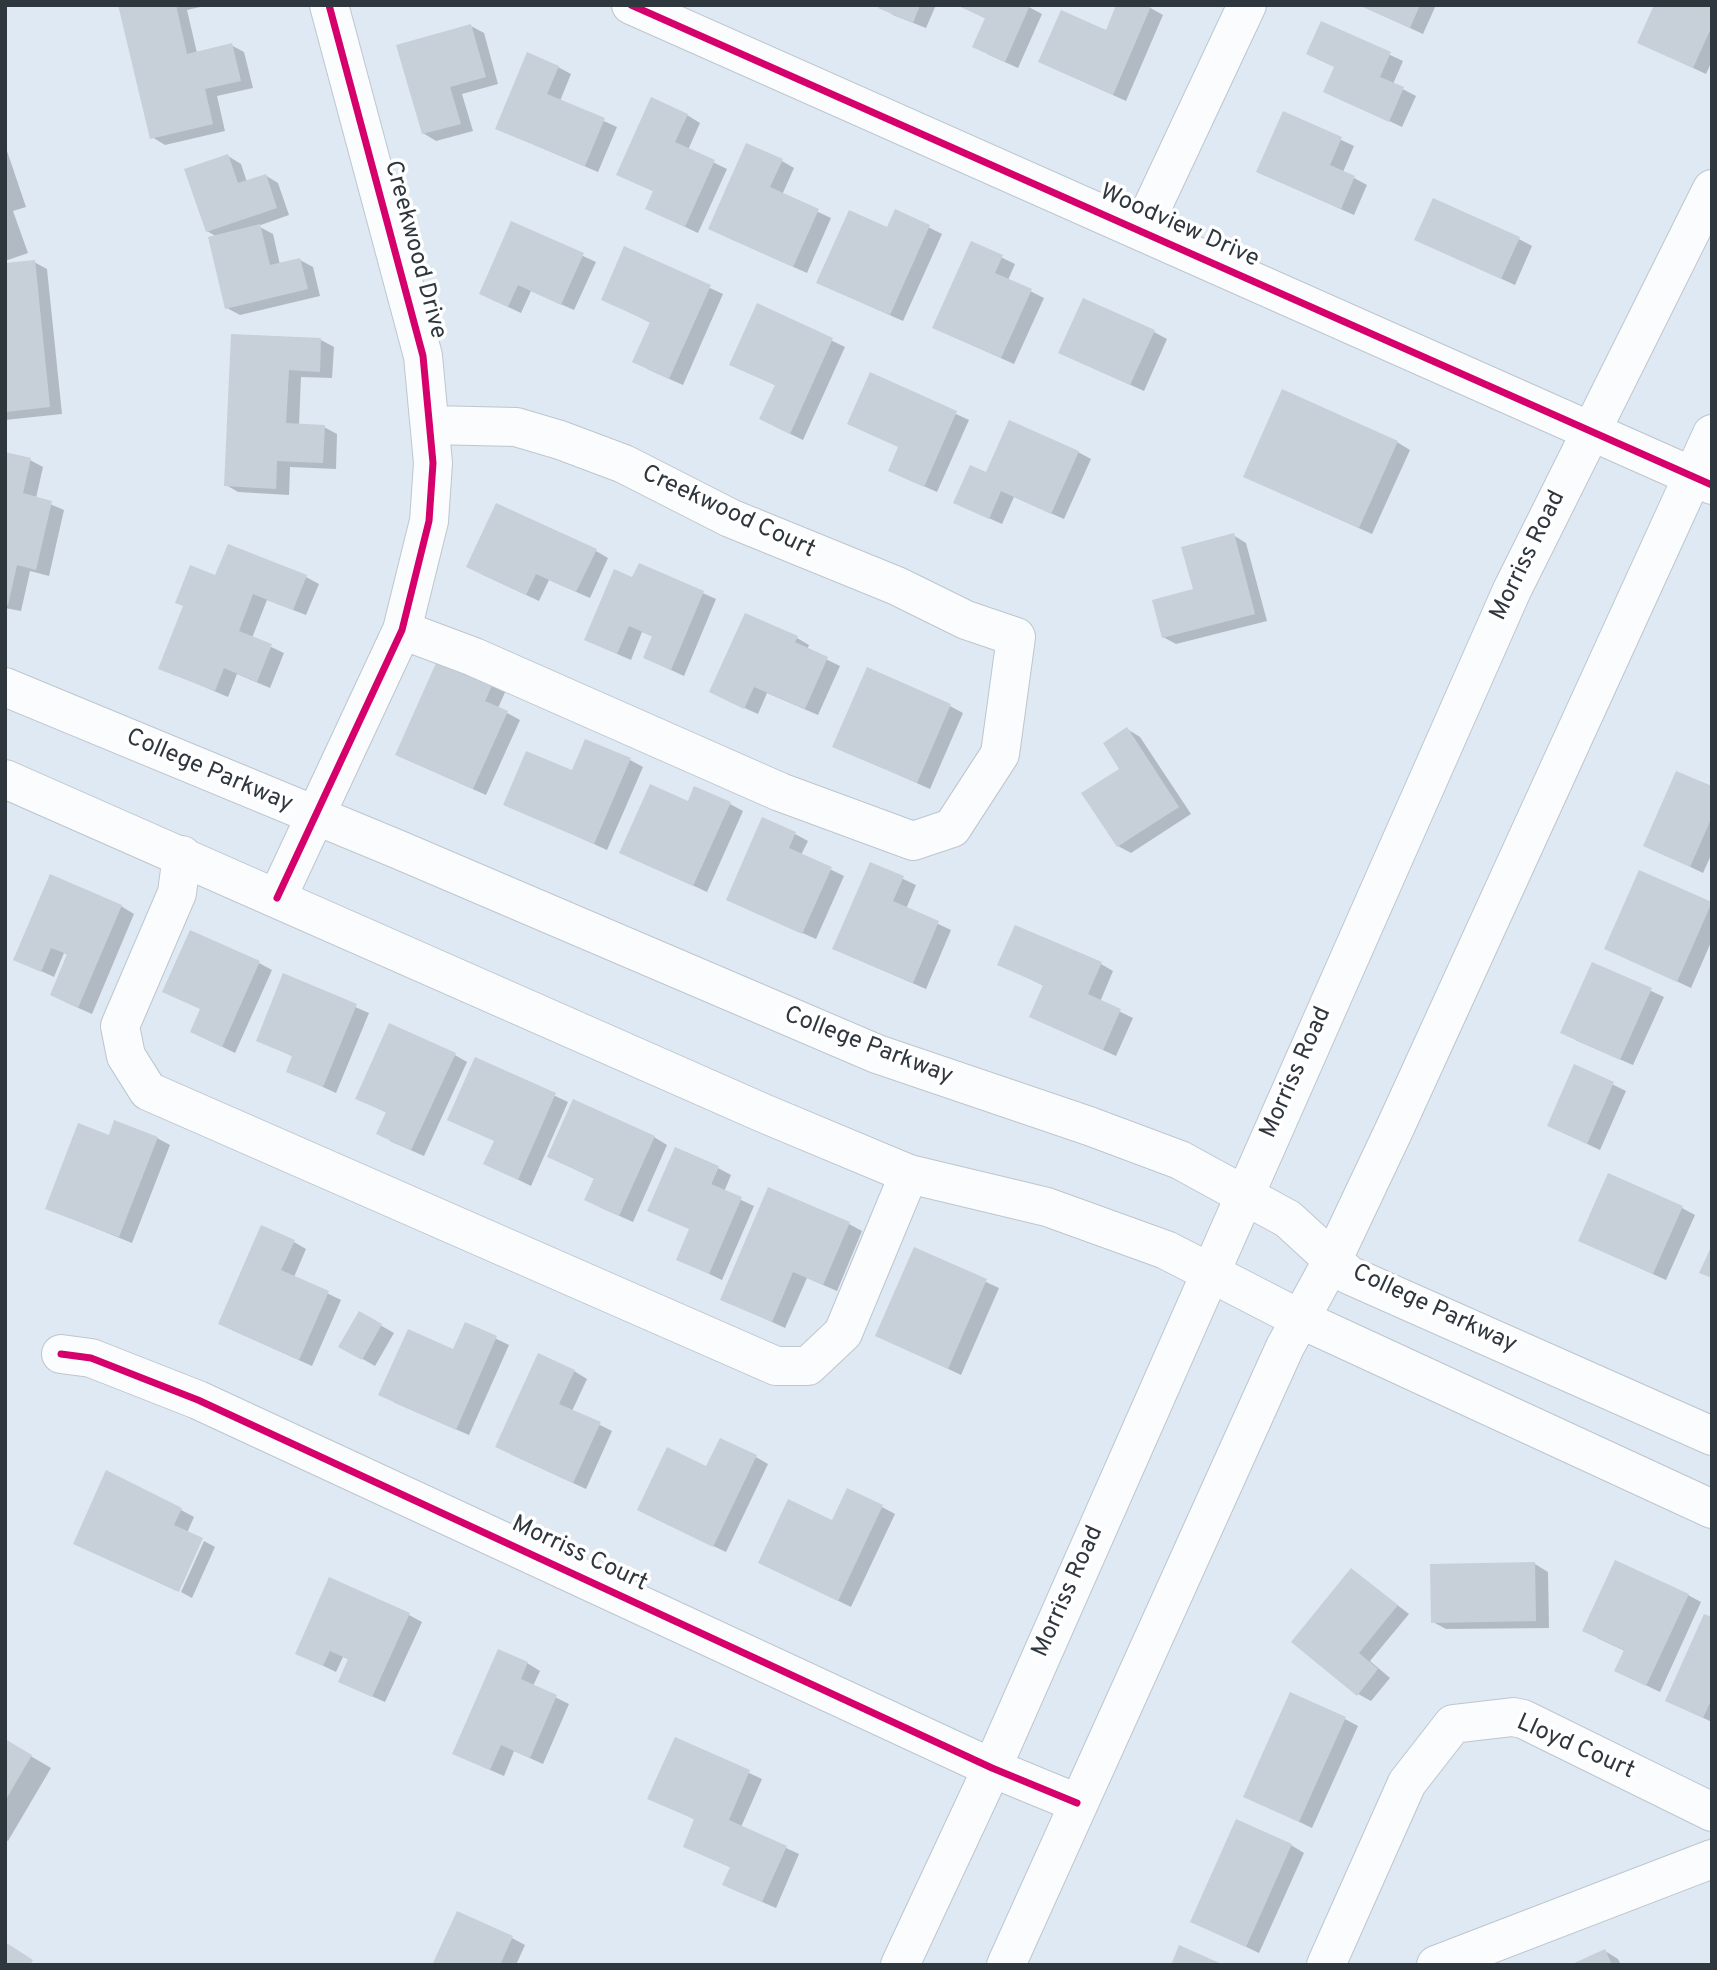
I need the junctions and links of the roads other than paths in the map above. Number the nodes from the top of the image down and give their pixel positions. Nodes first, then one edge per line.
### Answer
1 (329, 5) edge
2 (631, 5) edge
3 (1247, 5) edge
4 (1712, 189) edge
5 (1141, 231) junction
6 (431, 425) junction
7 (1590, 431) junction
8 (1712, 434) edge
9 (1702, 481) edge
10 (402, 630) junction
11 (5, 687) edge
12 (5, 779) edge
13 (313, 816) junction
14 (182, 855) junction
15 (277, 898) junction
16 (909, 1174) junction
17 (1243, 1194) junction
18 (1333, 1259) junction
19 (1210, 1272) junction
20 (1298, 1318) junction
21 (61, 1354) dead end
22 (1712, 1436) edge
23 (1712, 1509) edge
24 (992, 1768) junction
25 (1077, 1803) junction
26 (1712, 1812) edge
27 (1712, 1859) edge
28 (900, 1965) edge
29 (1006, 1965) edge
30 (1326, 1965) edge
31 (1436, 1965) edge

1 - 6 main road, Creekwood Drive
2 - 5 main road, Woodview Drive
3 - 5 main road
4 - 7 main road, Morriss Road
5 - 7 main road, Woodview Drive
6 - 10 main road, Creekwood Drive
6 - 10 main road, Creekwood Court
7 - 9 main road, Woodview Drive
7 - 17 main road, Morriss Road
8 - 9 main road
9 - 18 main road
10 - 13 main road, Creekwood Drive
11 - 13 main road, College Parkway
12 - 14 main road
13 - 15 main road, Creekwood Drive
13 - 17 main road, College Parkway
14 - 15 main road
14 - 16 main road
15 - 16 main road
16 - 19 main road
17 - 18 main road, College Parkway
17 - 19 main road, Morriss Road
18 - 20 main road
18 - 22 main road, College Parkway
19 - 20 main road
19 - 24 main road, Morriss Road
20 - 23 main road
20 - 25 main road
21 - 24 main road, Morriss Court
24 - 25 main road, Morriss Court
24 - 28 main road, Morriss Road
25 - 29 main road
26 - 30 main road, Lloyd Court
27 - 31 main road

